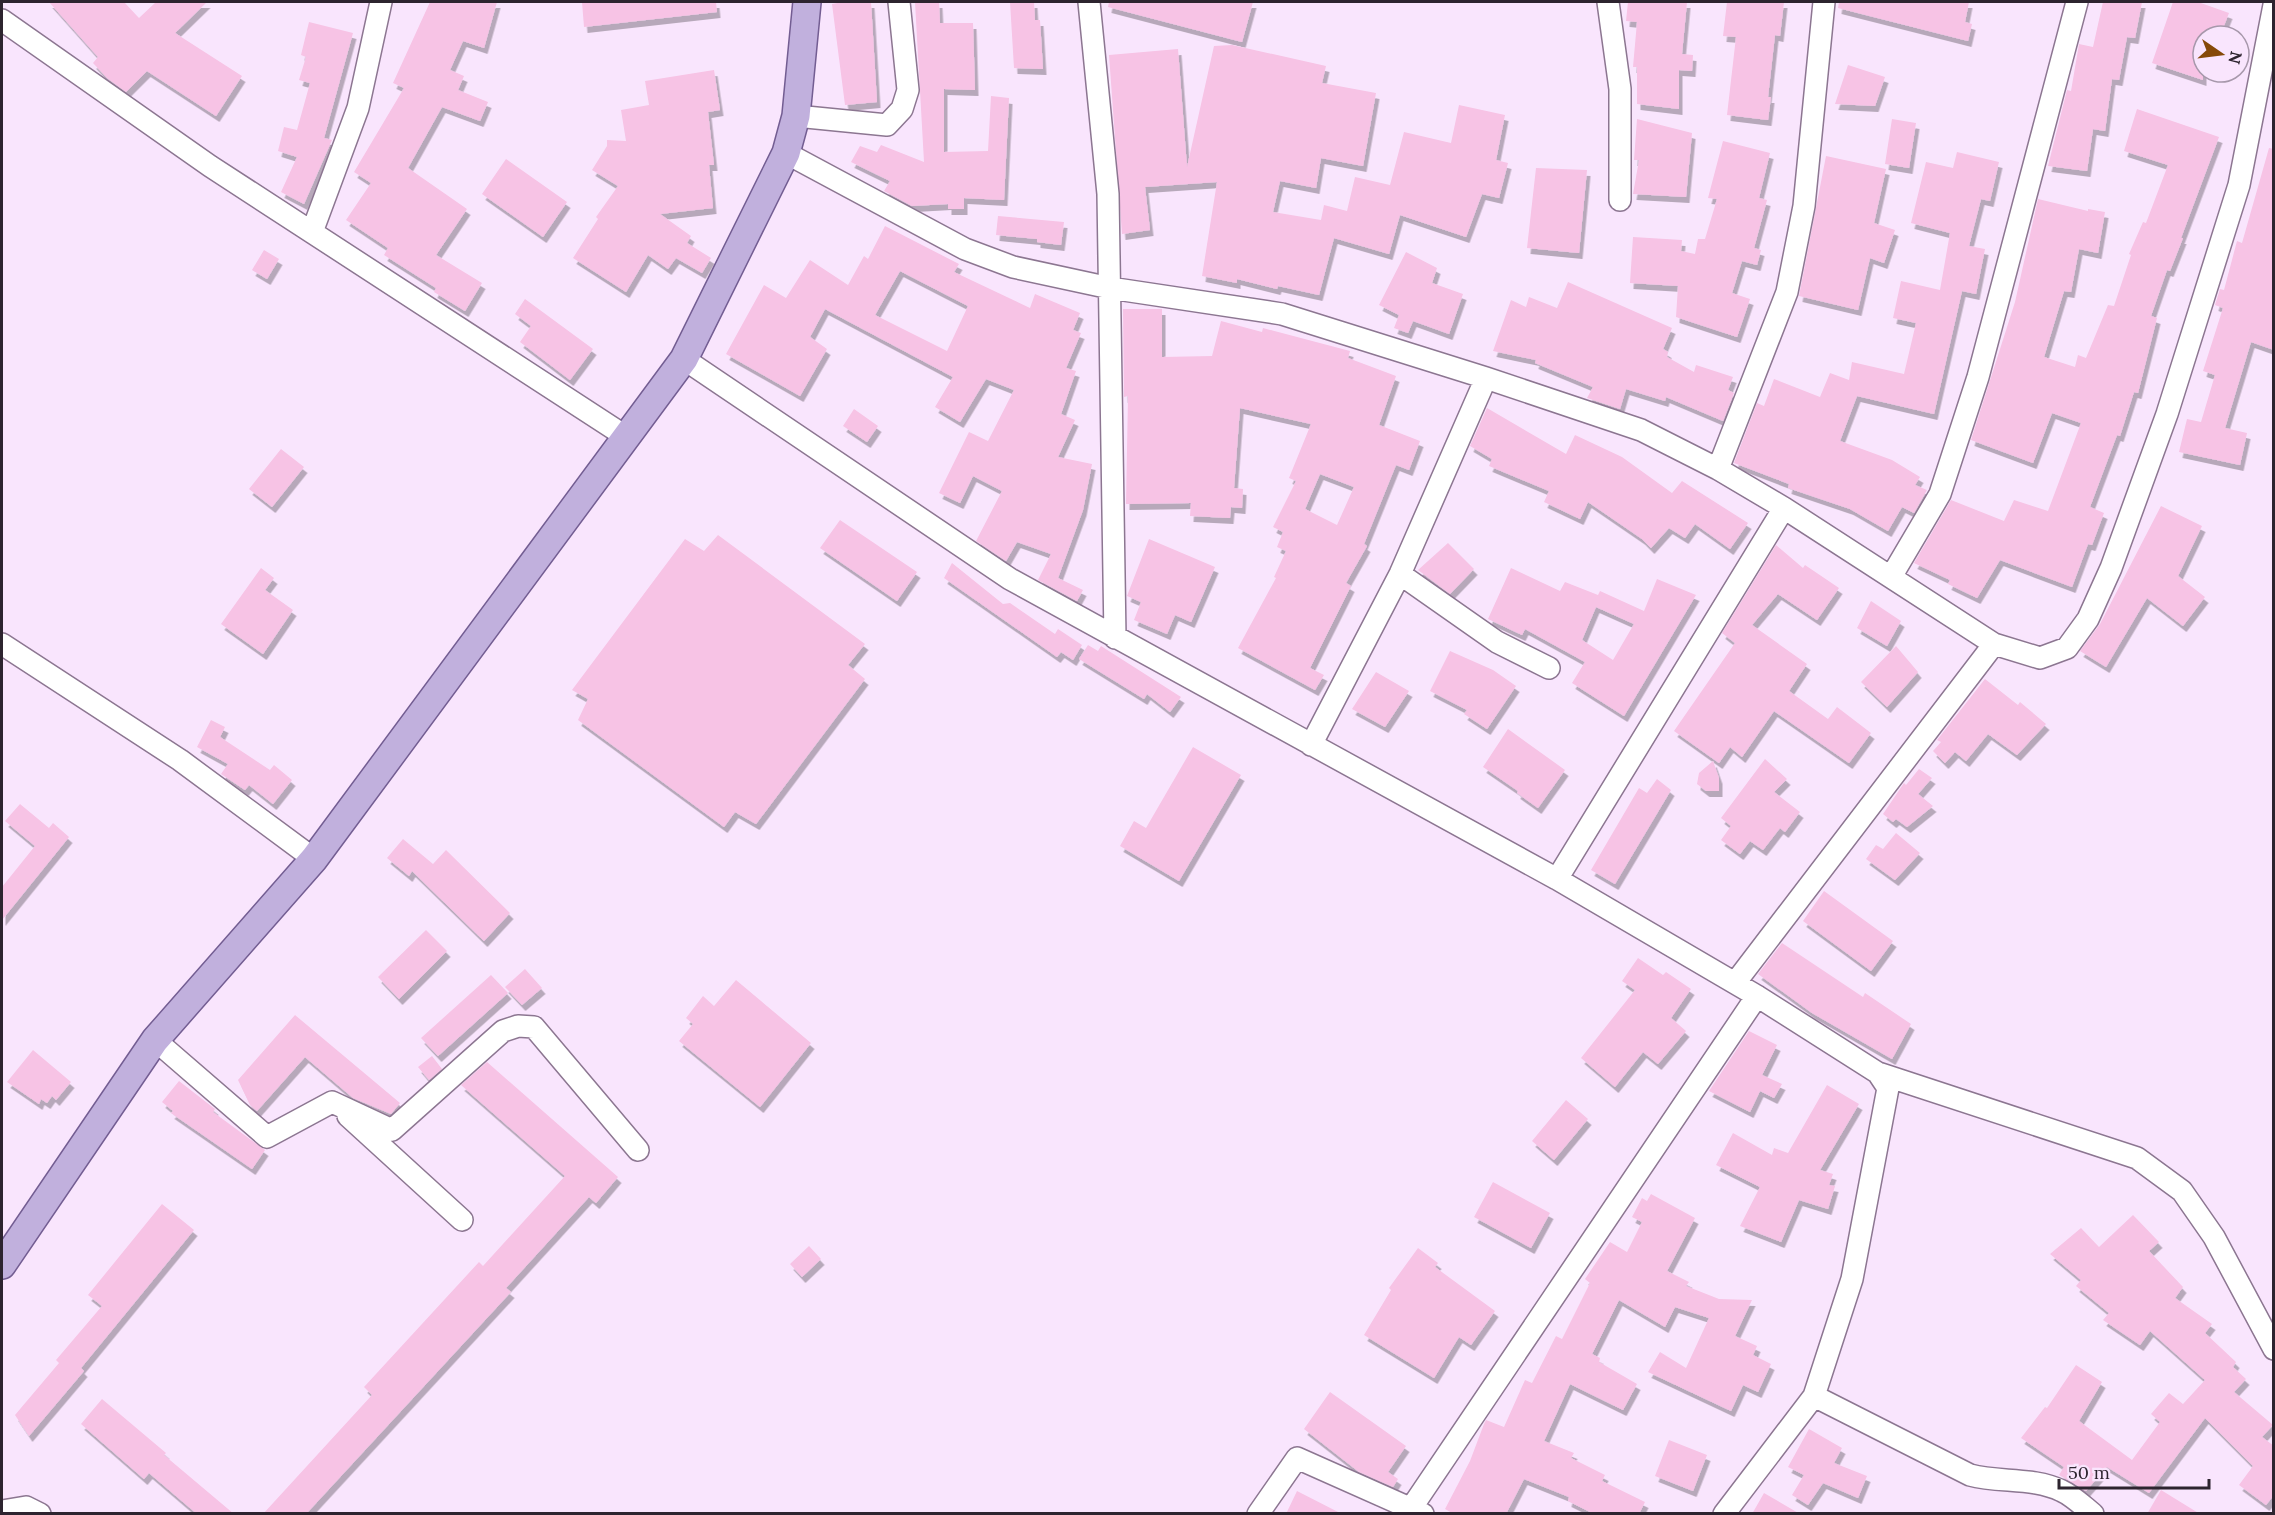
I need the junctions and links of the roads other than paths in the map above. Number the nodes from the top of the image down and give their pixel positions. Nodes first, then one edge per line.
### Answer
1 (381, 2) edge
2 (807, 2) edge
3 (899, 2) edge
4 (1089, 2) edge
5 (1608, 2) edge
6 (1824, 2) edge
7 (2077, 2) edge
8 (2274, 5) edge
9 (2, 20) edge
10 (796, 116) junction
11 (786, 153) junction
12 (1620, 200) dead end
13 (312, 232) junction
14 (1110, 288) junction
15 (684, 359) junction
16 (1486, 378) junction
17 (625, 436) junction
18 (1718, 469) junction
19 (1784, 508) junction
20 (1400, 574) junction
21 (1891, 577) junction
22 (1115, 638) junction
23 (1994, 644) junction
24 (2, 645) edge
25 (1549, 668) dead end
26 (1311, 745) junction
27 (314, 859) junction
28 (1557, 879) junction
29 (1735, 983) junction
30 (1757, 996) junction
31 (155, 1040) junction
32 (1878, 1073) junction
33 (332, 1102) junction
34 (638, 1150) dead end
35 (462, 1220) dead end
36 (2, 1265) edge
37 (2274, 1349) edge
38 (1814, 1396) junction
39 (1418, 1510) edge
40 (2, 1511) edge
41 (40, 1514) edge
42 (1258, 1514) edge
43 (1724, 1514) edge
44 (2093, 1514) edge

1 - 13 street
2 - 10 main road
3 - 10 street
4 - 14 street
5 - 12 street
6 - 18 street
7 - 21 street
8 - 23 street
9 - 13 street
10 - 11 main road
11 - 14 street
11 - 15 main road
13 - 17 street
14 - 16 street
14 - 22 street
15 - 17 main road
15 - 22 street
16 - 18 street
16 - 20 street
17 - 27 main road
18 - 19 street
19 - 21 street
19 - 28 street
20 - 25 street
20 - 26 street
21 - 23 street
22 - 26 street
23 - 29 street
24 - 27 street
26 - 28 street
27 - 31 main road
28 - 29 street
29 - 30 street
30 - 32 street
30 - 39 street
31 - 33 street
31 - 36 main road
32 - 37 street
32 - 38 street
33 - 34 street
33 - 35 street
38 - 43 street
38 - 44 street
39 - 42 street
40 - 41 street

